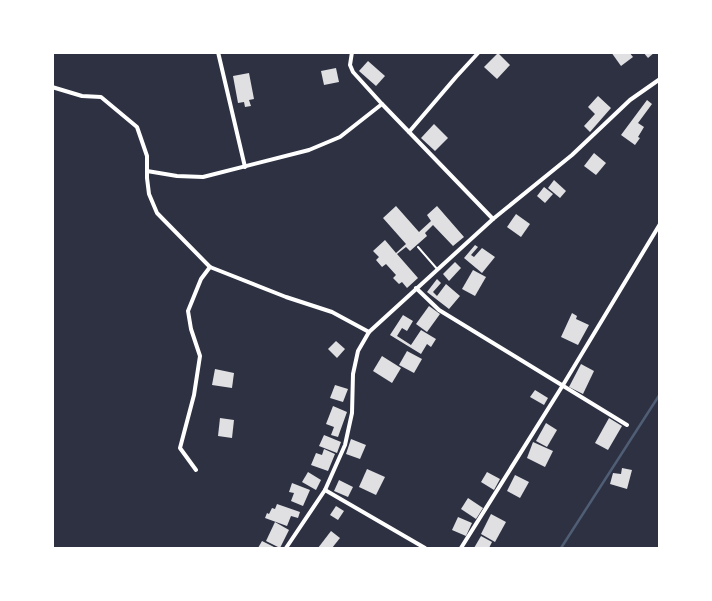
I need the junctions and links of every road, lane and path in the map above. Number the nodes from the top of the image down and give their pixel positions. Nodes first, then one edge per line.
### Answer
1 (218, 52) edge
2 (352, 52) edge
3 (479, 52) edge
4 (660, 79) edge
5 (52, 88) edge
6 (382, 104) junction
7 (409, 132) junction
8 (245, 167) junction
9 (147, 171) junction
10 (493, 219) junction
11 (660, 224) edge
12 (418, 247) dead end
13 (210, 267) junction
14 (438, 270) junction
15 (416, 288) junction
16 (369, 332) junction
17 (563, 385) junction
18 (627, 425) dead end
19 (196, 470) dead end
20 (324, 490) junction
21 (286, 548) edge
22 (425, 548) edge
23 (461, 548) edge

1 - 8 street
2 - 6 street
3 - 7 street
4 - 10 street
5 - 9 street
6 - 7 street
6 - 8 street
7 - 10 street
8 - 9 street
9 - 13 street
10 - 14 street
11 - 17 street
12 - 14 lane
13 - 16 street
13 - 19 street
14 - 15 street
15 - 16 street
15 - 17 street
16 - 20 street
17 - 18 street
17 - 23 street
20 - 21 street
20 - 22 street

